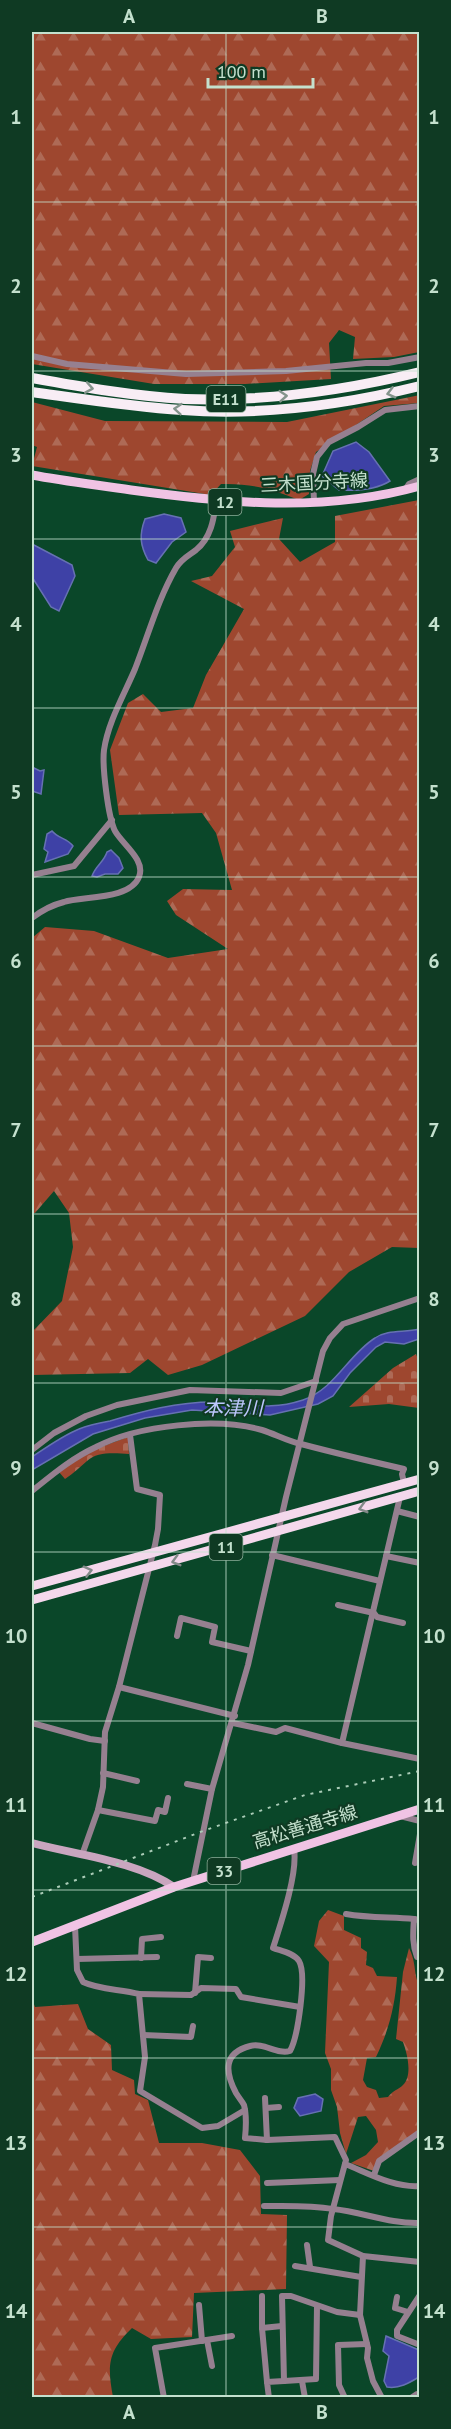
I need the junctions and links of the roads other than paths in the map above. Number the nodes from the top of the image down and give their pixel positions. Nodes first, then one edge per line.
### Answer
1 (32, 356) edge
2 (420, 357) edge
3 (420, 372) edge
4 (32, 378) edge
5 (420, 386) edge
6 (32, 392) edge
7 (420, 406) edge
8 (32, 475) edge
9 (420, 478) edge
10 (420, 486) edge
11 (404, 490) junction
12 (216, 501) junction
13 (314, 502) junction
14 (112, 820) junction
15 (32, 875) edge
16 (32, 918) edge
17 (420, 1298) edge
18 (315, 1383) junction
19 (130, 1435) junction
20 (299, 1444) junction
21 (32, 1450) edge
22 (420, 1479) edge
23 (404, 1483) junction
24 (32, 1491) edge
25 (420, 1491) edge
26 (400, 1497) junction
27 (397, 1511) junction
28 (281, 1516) junction
29 (420, 1517) edge
30 (277, 1532) junction
31 (153, 1553) junction
32 (272, 1555) junction
33 (386, 1556) junction
34 (420, 1563) edge
35 (149, 1568) junction
36 (380, 1581) junction
37 (32, 1586) edge
38 (32, 1600) edge
39 (338, 1605) dead end
40 (374, 1613) junction
41 (403, 1623) dead end
42 (177, 1636) dead end
43 (251, 1651) junction
44 (119, 1687) junction
45 (234, 1719) junction
46 (32, 1723) edge
47 (105, 1741) junction
48 (342, 1743) junction
49 (420, 1759) edge
50 (103, 1773) junction
51 (137, 1782) dead end
52 (187, 1784) dead end
53 (212, 1789) junction
54 (168, 1798) dead end
55 (420, 1809) edge
56 (98, 1810) junction
57 (397, 1815) junction
58 (420, 1821) edge
59 (420, 1834) edge
60 (32, 1843) edge
61 (294, 1848) junction
62 (82, 1855) junction
63 (415, 1863) dead end
64 (193, 1881) junction
65 (174, 1887) junction
66 (346, 1914) dead end
67 (417, 1919) edge
68 (75, 1926) junction
69 (161, 1937) dead end
70 (32, 1942) edge
71 (417, 1957) dead end
72 (141, 1958) junction
73 (157, 1958) dead end
74 (211, 1958) dead end
75 (77, 1959) junction
76 (139, 1994) junction
77 (195, 1994) junction
78 (300, 2007) junction
79 (193, 2026) dead end
80 (143, 2035) junction
81 (265, 2098) dead end
82 (279, 2107) dead end
83 (266, 2108) junction
84 (245, 2110) junction
85 (420, 2132) edge
86 (267, 2140) junction
87 (345, 2164) junction
88 (374, 2175) junction
89 (340, 2180) junction
90 (267, 2183) dead end
91 (420, 2186) edge
92 (264, 2206) dead end
93 (333, 2208) junction
94 (420, 2223) edge
95 (307, 2245) dead end
96 (363, 2256) junction
97 (420, 2262) edge
98 (295, 2265) dead end
99 (310, 2267) junction
100 (361, 2277) junction
101 (420, 2295) edge
102 (262, 2296) dead end
103 (397, 2297) dead end
104 (199, 2305) dead end
105 (317, 2306) junction
106 (408, 2312) junction
107 (360, 2315) junction
108 (282, 2326) junction
109 (262, 2328) junction
110 (232, 2336) dead end
111 (204, 2340) junction
112 (367, 2344) junction
113 (420, 2345) edge
114 (212, 2366) dead end
115 (284, 2381) junction
116 (302, 2381) junction
117 (267, 2382) junction
118 (164, 2397) edge
119 (269, 2397) edge
120 (305, 2397) edge
121 (345, 2397) edge
122 (382, 2397) edge
123 (411, 2397) edge
124 (420, 2397) edge

1 - 2 street
4 -> 3 highway, E11
5 -> 6 highway, E11
7 - 13 street
8 - 12 main road, 三木国分寺線 / 12
9 - 11 street
10 - 11 main road, 三木国分寺線 / 12
11 - 13 main road, 三木国分寺線 / 12
12 - 13 main road, 三木国分寺線 / 12
12 - 14 street
14 - 15 street
14 - 16 street
17 - 18 street
18 - 20 street
18 - 21 street
19 - 20 street
19 - 24 street
19 - 31 street
20 - 23 street
20 - 28 street
22 - 23 highway, 11
23 - 28 highway, 11
25 - 26 highway, 11
26 - 27 street
26 -> 30 highway, 11
27 - 29 street
27 - 33 street
28 - 30 street
28 - 31 highway, 11
30 - 32 street
30 -> 35 highway, 11
31 - 35 street
37 -> 31 highway, 11
32 - 36 street
32 - 43 street
33 - 34 street
33 - 36 street
35 - 38 highway, 11
35 - 44 street
36 - 40 street
39 - 40 street
40 - 41 street
40 - 48 street
42 - 43 street
43 - 45 street
44 - 45 street
44 - 47 street
45 - 48 street
45 - 53 street
46 - 47 street
47 - 50 street
48 - 49 street
50 - 51 street
50 - 56 street
52 - 53 street
53 - 64 street
54 - 56 street
55 - 57 main road, 高松善通寺線 / 33
56 - 62 street
57 - 58 street
57 - 61 main road, 高松善通寺線 / 33
59 - 63 street
60 - 62 main road
61 - 64 main road, 高松善通寺線 / 33
61 - 78 street
62 - 65 main road
64 - 65 main road, 高松善通寺線 / 33
65 - 68 main road, 高松善通寺線 / 33
66 - 67 street
67 - 71 street
68 - 70 main road, 高松善通寺線 / 33
68 - 75 street
69 - 72 street
72 - 73 street
72 - 75 street
74 - 77 street
75 - 76 street
76 - 77 street
76 - 80 street
77 - 78 street
78 - 84 street
79 - 80 street
80 - 84 street
81 - 83 street
82 - 83 street
83 - 86 street
84 - 86 street
85 - 88 street
86 - 87 street
87 - 88 street
87 - 89 street
88 - 91 street
89 - 90 street
89 - 93 street
92 - 93 street
93 - 94 street
93 - 96 street
95 - 99 street
96 - 97 street
96 - 100 street
98 - 99 street
99 - 100 street
100 - 107 street
101 - 106 street
102 - 109 street
103 - 106 street
104 - 111 street
105 - 107 street
105 - 108 street
105 - 116 street
106 - 113 street
107 - 112 street
108 - 109 street
108 - 115 street
109 - 117 street
110 - 111 street
111 - 114 street
111 - 118 street
112 - 121 street
112 - 122 street
115 - 116 street
115 - 117 street
116 - 120 street
117 - 119 street
123 - 124 street

